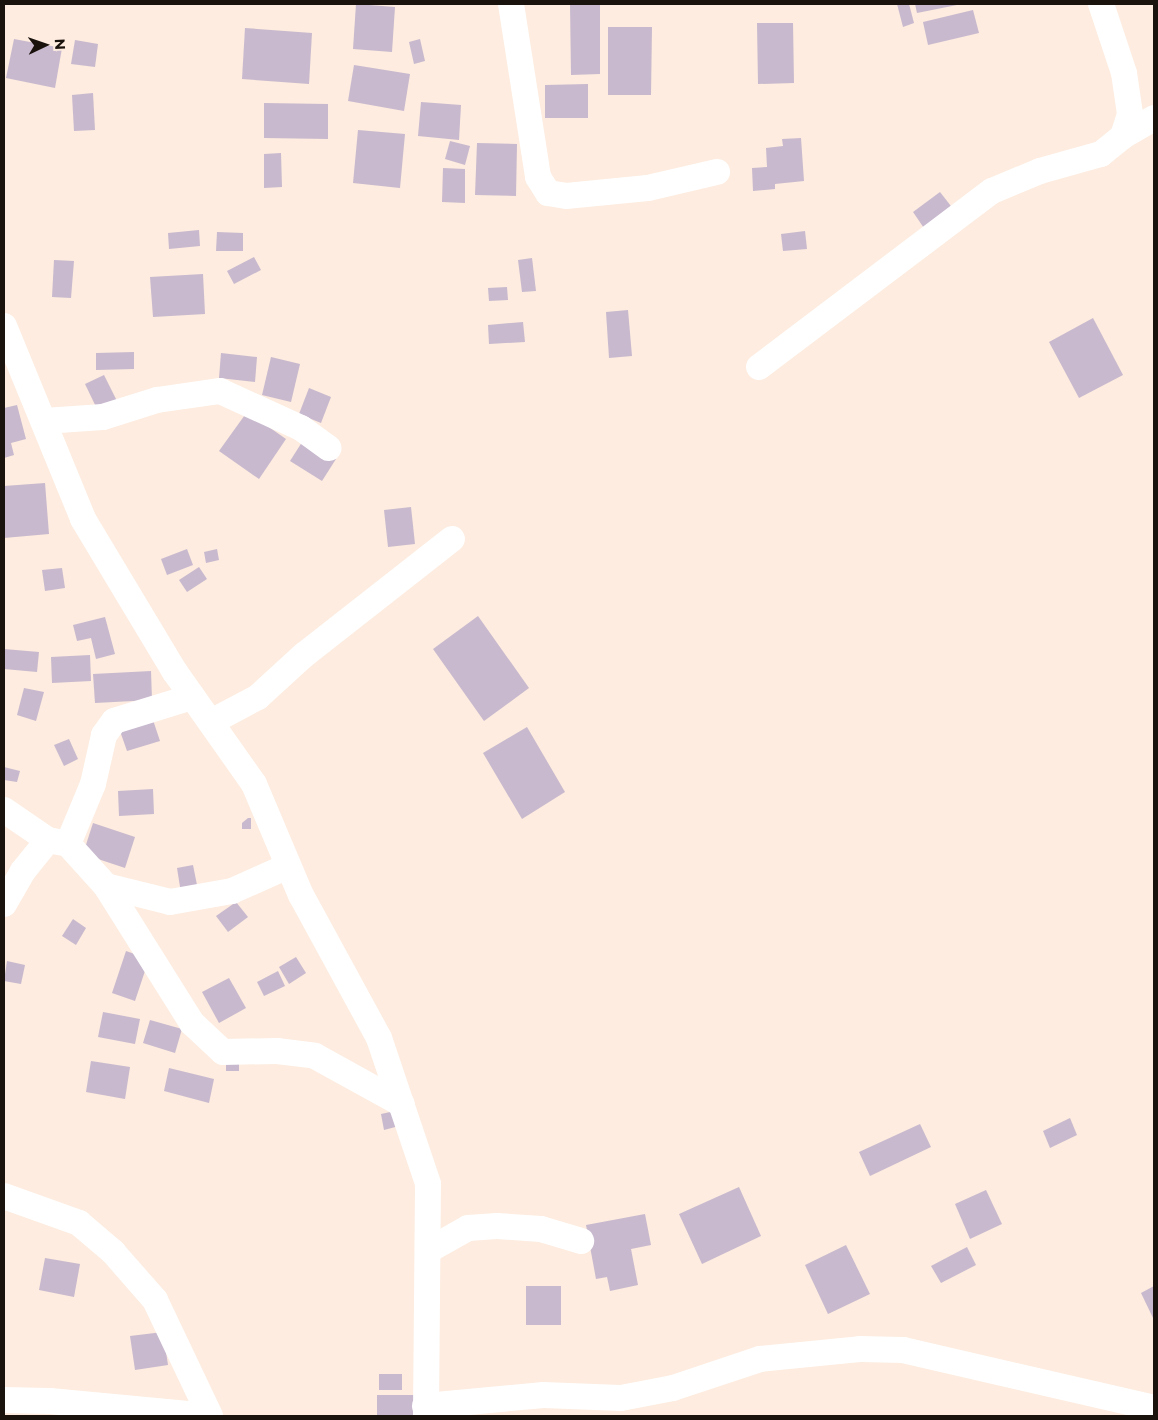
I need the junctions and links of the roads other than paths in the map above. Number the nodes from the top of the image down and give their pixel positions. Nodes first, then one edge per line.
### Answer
1 (511, 4) edge
2 (1101, 4) edge
3 (1154, 118) edge
4 (1123, 136) junction
5 (717, 172) dead end
6 (4, 326) edge
7 (759, 367) dead end
8 (44, 421) junction
9 (329, 448) dead end
10 (452, 539) dead end
11 (192, 697) junction
12 (211, 722) junction
13 (4, 810) edge
14 (58, 842) junction
15 (288, 866) junction
16 (106, 886) junction
17 (4, 904) edge
18 (402, 1104) junction
19 (4, 1196) edge
20 (581, 1241) dead end
21 (429, 1250) junction
22 (4, 1400) edge
23 (1154, 1408) edge
24 (426, 1411) edge
25 (209, 1416) edge

1 - 5 street
2 - 4 street
3 - 4 street
4 - 7 street
6 - 8 street
8 - 9 street
8 - 11 street
10 - 12 street
11 - 12 street
11 - 14 street
12 - 15 street
13 - 14 street
14 - 16 street
14 - 17 street
15 - 16 street
15 - 18 street
16 - 18 street
18 - 21 street
19 - 25 street
20 - 21 street
21 - 24 street
22 - 25 street
23 - 24 street

